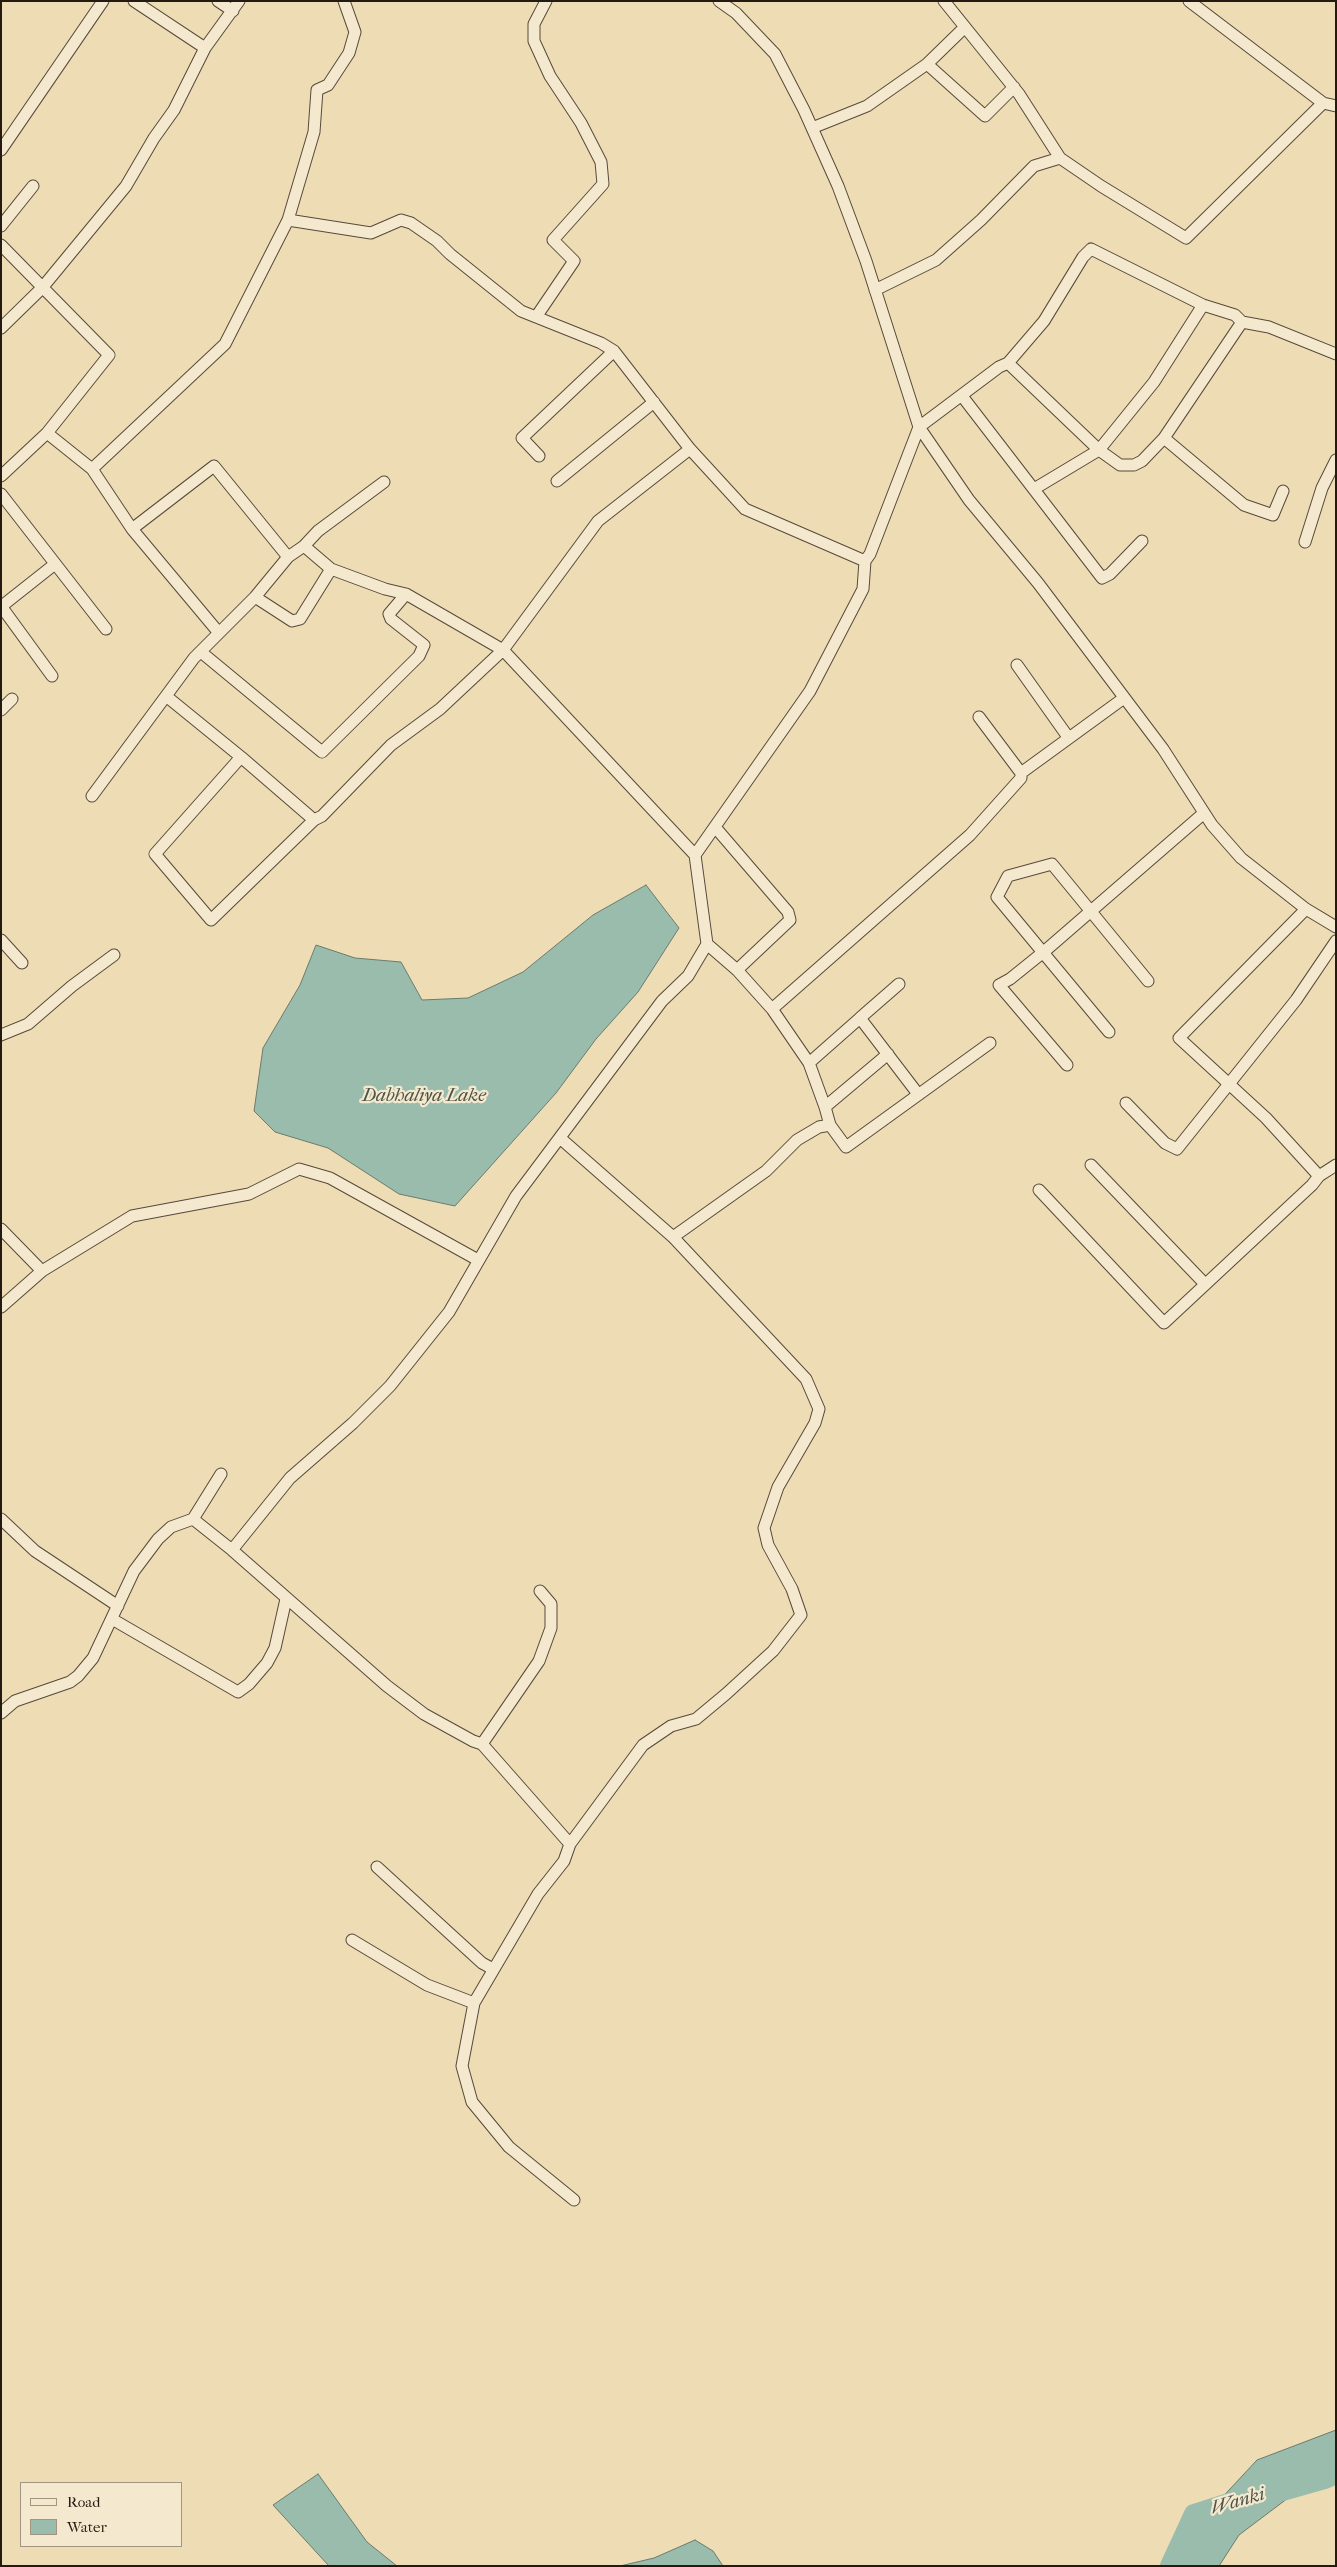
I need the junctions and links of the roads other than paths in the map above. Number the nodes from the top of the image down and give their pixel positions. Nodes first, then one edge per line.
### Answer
1 (102, 1) edge
2 (134, 1) edge
3 (218, 1) edge
4 (344, 1) edge
5 (546, 1) edge
6 (719, 1) edge
7 (944, 1) edge
8 (1189, 1) edge
9 (236, 6) edge
10 (965, 27) junction
11 (206, 48) junction
12 (927, 64) junction
13 (1014, 87) junction
14 (1323, 104) junction
15 (1336, 106) edge
16 (812, 128) junction
17 (1, 150) edge
18 (1060, 158) junction
19 (33, 186) dead end
20 (288, 220) junction
21 (1, 226) edge
22 (1, 245) edge
23 (42, 288) junction
24 (875, 290) junction
25 (1203, 306) junction
26 (536, 317) junction
27 (1242, 322) junction
28 (1, 328) edge
29 (614, 351) junction
30 (1336, 354) edge
31 (1008, 364) junction
32 (962, 396) junction
33 (654, 402) junction
34 (918, 427) junction
35 (47, 433) junction
36 (1164, 438) junction
37 (690, 449) junction
38 (1099, 450) junction
39 (539, 456) dead end
40 (1336, 460) edge
41 (92, 469) junction
42 (1, 476) edge
43 (557, 481) dead end
44 (384, 482) dead end
45 (1034, 489) junction
46 (1283, 491) dead end
47 (1, 494) edge
48 (132, 530) junction
49 (1142, 541) dead end
50 (1305, 542) dead end
51 (304, 546) junction
52 (288, 558) junction
53 (865, 561) junction
54 (56, 564) junction
55 (331, 569) junction
56 (406, 594) junction
57 (255, 597) junction
58 (2, 606) edge
59 (106, 629) dead end
60 (219, 633) junction
61 (503, 650) junction
62 (201, 652) junction
63 (1017, 665) dead end
64 (52, 676) dead end
65 (166, 696) junction
66 (1124, 698) junction
67 (12, 699) dead end
68 (1, 710) edge
69 (979, 717) dead end
70 (1068, 737) junction
71 (241, 756) junction
72 (1021, 773) junction
73 (92, 796) dead end
74 (1204, 813) junction
75 (314, 820) junction
76 (715, 827) junction
77 (695, 855) junction
78 (1306, 909) junction
79 (1090, 911) junction
80 (1336, 928) edge
81 (1, 940) edge
82 (1336, 941) edge
83 (707, 944) junction
84 (1042, 954) junction
85 (114, 955) dead end
86 (22, 963) dead end
87 (737, 970) junction
88 (1148, 981) dead end
89 (899, 984) dead end
90 (772, 1010) junction
91 (860, 1018) junction
92 (1109, 1032) dead end
93 (1, 1035) edge
94 (990, 1042) dead end
95 (888, 1054) junction
96 (809, 1063) junction
97 (1067, 1065) dead end
98 (1230, 1086) junction
99 (918, 1094) junction
100 (1126, 1103) dead end
101 (825, 1107) junction
102 (830, 1125) junction
103 (560, 1138) junction
104 (1091, 1165) dead end
105 (1336, 1165) edge
106 (1319, 1176) junction
107 (1039, 1190) dead end
108 (1, 1229) edge
109 (672, 1237) junction
110 (478, 1260) junction
111 (42, 1271) junction
112 (1205, 1284) junction
113 (1, 1306) edge
114 (222, 1474) dead end
115 (1, 1519) edge
116 (193, 1519) junction
117 (232, 1550) junction
118 (540, 1591) dead end
119 (286, 1599) junction
120 (118, 1606) junction
121 (112, 1619) junction
122 (1, 1714) edge
123 (482, 1744) junction
124 (570, 1844) junction
125 (377, 1867) dead end
126 (352, 1940) dead end
127 (493, 1969) junction
128 (474, 2003) junction
129 (574, 2200) dead end

1 - 17 street
2 - 11 street
3 - 9 street
4 - 20 street
5 - 26 street
6 - 16 street
7 - 10 street
8 - 14 street
9 - 11 street
10 - 12 street
10 - 13 street
11 - 23 street
12 - 13 street
12 - 16 street
13 - 18 street
14 - 15 street
14 - 18 street
16 - 24 street
18 - 24 street
19 - 21 street
20 - 26 street
20 - 41 street
22 - 23 street
23 - 28 street
23 - 35 street
24 - 34 street
25 - 27 street
25 - 31 street
25 - 38 street
26 - 29 street
27 - 30 street
27 - 36 street
29 - 33 street
29 - 39 street
31 - 32 street
31 - 38 street
32 - 34 street
32 - 45 street
33 - 37 street
33 - 43 street
34 - 53 street
34 - 66 street
35 - 41 street
35 - 42 street
36 - 38 street
36 - 46 street
37 - 53 street
37 - 61 street
38 - 45 street
40 - 50 street
41 - 48 street
44 - 51 street
45 - 49 street
47 - 54 street
48 - 52 street
48 - 60 street
51 - 52 street
51 - 55 street
52 - 57 street
53 - 76 street
54 - 58 street
54 - 59 street
55 - 56 street
55 - 57 street
56 - 61 street
56 - 62 street
57 - 60 street
58 - 64 street
60 - 62 street
61 - 75 street
61 - 77 street
62 - 65 street
63 - 70 street
65 - 71 street
65 - 73 street
66 - 70 street
66 - 74 street
67 - 68 street
69 - 72 street
70 - 72 street
71 - 75 street
71 - 75 street
72 - 90 street
74 - 78 street
74 - 79 street
76 - 77 street
76 - 87 street
77 - 83 street
78 - 80 street
78 - 98 street
79 - 84 street
79 - 84 street
79 - 88 street
81 - 86 street
82 - 98 street
83 - 87 street
83 - 103 street
84 - 92 street
84 - 97 street
85 - 93 street
87 - 90 street
89 - 91 street
90 - 96 street
91 - 95 street
91 - 96 street
94 - 99 street
95 - 99 street
95 - 101 street
96 - 101 street
98 - 100 street
98 - 106 street
99 - 102 street
101 - 102 street
102 - 109 street
103 - 109 street
103 - 110 street
104 - 112 street
105 - 106 street
106 - 112 street
107 - 112 street
108 - 111 street
109 - 124 street
110 - 111 street
110 - 117 street
111 - 113 street
114 - 116 street
115 - 120 street
116 - 117 street
116 - 120 street
117 - 119 street
118 - 123 street
119 - 121 street
119 - 123 street
120 - 121 street
121 - 122 street
123 - 124 street
124 - 127 street
125 - 127 street
126 - 128 street
127 - 128 street
128 - 129 street

